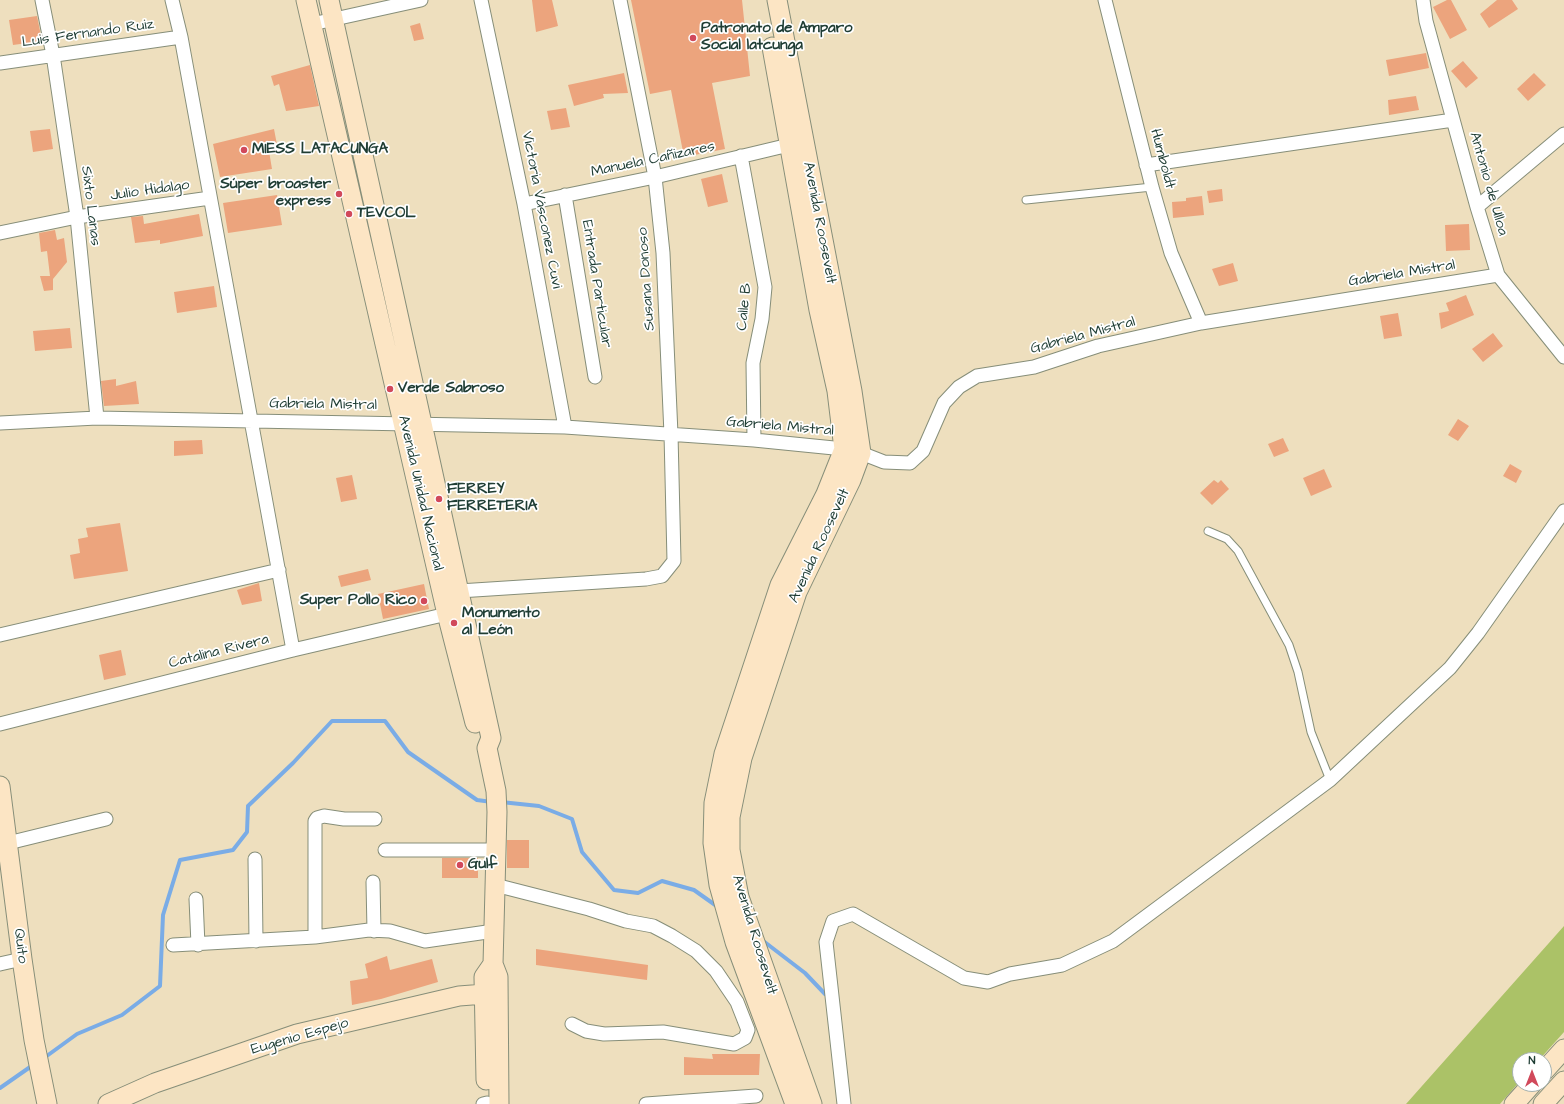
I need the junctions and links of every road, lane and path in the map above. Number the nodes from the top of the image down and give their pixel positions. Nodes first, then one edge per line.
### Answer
1 (42, 0) edge
2 (172, 0) edge
3 (306, 0) edge
4 (329, 0) edge
5 (421, 0) edge
6 (481, 0) edge
7 (620, 0) edge
8 (764, 0) edge
9 (777, 0) edge
10 (1104, 0) edge
11 (1423, 0) edge
12 (333, 19) junction
13 (312, 24) junction
14 (181, 37) junction
15 (53, 54) junction
16 (0, 63) edge
17 (1453, 120) junction
18 (1564, 134) edge
19 (789, 145) junction
20 (741, 156) junction
21 (1146, 165) junction
22 (655, 177) junction
23 (1152, 187) junction
24 (565, 195) junction
25 (210, 198) junction
26 (1026, 200) dead end
27 (524, 204) junction
28 (1477, 207) junction
29 (77, 217) junction
30 (0, 233) edge
31 (1498, 274) junction
32 (1201, 323) junction
33 (1564, 357) edge
34 (595, 377) dead end
35 (97, 418) junction
36 (251, 420) junction
37 (0, 423) edge
38 (413, 423) junction
39 (565, 426) junction
40 (671, 434) junction
41 (754, 440) junction
42 (852, 451) junction
43 (1564, 511) edge
44 (1208, 531) dead end
45 (279, 570) junction
46 (459, 591) junction
47 (447, 614) junction
48 (0, 635) edge
49 (293, 650) junction
50 (0, 724) edge
51 (487, 748) junction
52 (1330, 780) junction
53 (0, 786) edge
54 (106, 819) dead end
55 (375, 819) dead end
56 (496, 842) junction
57 (4, 844) edge
58 (385, 850) dead end
59 (255, 859) dead end
60 (373, 882) dead end
61 (495, 885) junction
62 (196, 899) dead end
63 (374, 931) junction
64 (494, 931) junction
65 (315, 937) junction
66 (256, 941) junction
67 (173, 945) dead end
68 (198, 945) junction
69 (23, 963) junction
70 (0, 964) edge
71 (491, 993) junction
72 (572, 1024) dead end
73 (1564, 1049) edge
74 (1552, 1062) edge
75 (1564, 1081) edge
76 (1525, 1092) edge
77 (756, 1096) dead end
78 (130, 1099) edge
79 (47, 1102) edge
80 (108, 1104) edge
81 (489, 1104) edge
82 (646, 1104) edge
83 (795, 1104) edge
84 (812, 1104) edge
85 (844, 1104) edge
86 (1514, 1104) edge
87 (1543, 1104) edge

1 - 15 street, Sixto Lanas
2 - 14 street
3 - 13 street, Avenida Unidad Nacional
4 - 12 street, Avenida Unidad Nacional
5 - 12 street
6 - 27 street, Victoria Vásconez Cuvi
7 - 22 street, Susana Donoso
8 - 19 street, Avenida Roosevelt
9 - 42 street, Avenida Roosevelt
10 - 21 street, Humboldt
11 - 17 street, Antonio de Ulloa
12 - 13 street
12 - 38 street, Avenida Unidad Nacional
13 - 38 street, Avenida Unidad Nacional
14 - 15 street, Luis Fernando Ruiz
14 - 25 street
15 - 16 street, Luis Fernando Ruiz
15 - 29 street, Sixto Lanas
17 - 21 street
17 - 28 street, Antonio de Ulloa
18 - 28 street
19 - 20 street, Manuela Cañizares
19 - 42 street, Avenida Roosevelt
20 - 22 street, Manuela Cañizares
20 - 41 street, Calle B
21 - 23 street, Humboldt
22 - 24 street, Manuela Cañizares
22 - 40 street, Susana Donoso
23 - 26 lane
23 - 32 street, Humboldt
24 - 27 street, Manuela Cañizares
24 - 34 street, Entrada Particular
25 - 29 street, Julio Hidalgo
25 - 36 street
27 - 39 street, Victoria Vásconez Cuvi
28 - 31 street, Antonio de Ulloa
29 - 30 street, Julio Hidalgo
29 - 35 street, Sixto Lanas
31 - 32 street, Gabriela Mistral
31 - 33 street, Antonio de Ulloa
32 - 42 street, Gabriela Mistral
35 - 36 street, Gabriela Mistral
35 - 37 street, Gabriela Mistral
36 - 38 street, Gabriela Mistral
36 - 45 street
38 - 39 street, Gabriela Mistral
38 - 46 street, Avenida Unidad Nacional
38 - 47 street, Avenida Unidad Nacional
39 - 40 street, Gabriela Mistral
40 - 41 street, Gabriela Mistral
40 - 46 street, Susana Donoso
41 - 42 street, Gabriela Mistral
42 - 83 street, Avenida Roosevelt
42 - 84 street, Avenida Roosevelt
43 - 52 street
44 - 52 lane
45 - 48 street
45 - 49 street
46 - 51 street, Avenida Unidad Nacional
47 - 49 street, Catalina Rivera
47 - 51 street, Avenida Unidad Nacional
49 - 50 street, Catalina Rivera
51 - 56 street, Avenida Unidad Nacional
52 - 85 street
53 - 57 street, Quito
54 - 57 street
55 - 65 street
56 - 58 street
56 - 61 street, Avenida Unidad Nacional
57 - 69 street, Quito
59 - 66 street
60 - 63 street
61 - 64 street, Avenida Unidad Nacional
61 - 72 street
62 - 68 street
63 - 64 street
63 - 65 street
64 - 71 street, Avenida Unidad Nacional
65 - 66 street
66 - 68 street
67 - 68 street
69 - 70 street
69 - 79 street, Quito
71 - 78 street, Eugenio Espejo
71 - 81 street, Avenida Unidad Nacional
73 - 74 street
75 - 87 street
76 - 86 street
77 - 82 street
78 - 80 street, Eugenio Espejo

